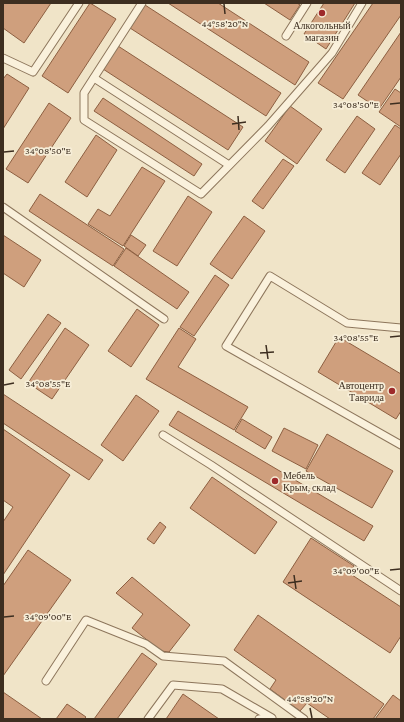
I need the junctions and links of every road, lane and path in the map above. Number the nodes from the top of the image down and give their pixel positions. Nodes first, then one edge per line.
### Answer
1 (79, 3) edge
2 (142, 3) edge
3 (308, 3) edge
4 (362, 3) edge
5 (286, 36) dead end
6 (3, 58) edge
7 (94, 78) junction
8 (229, 165) junction
9 (3, 207) edge
10 (164, 319) dead end
11 (401, 328) edge
12 (163, 435) dead end
13 (401, 446) edge
14 (401, 591) edge
15 (46, 681) dead end
16 (148, 719) edge
17 (259, 719) edge
18 (272, 719) edge
19 (304, 719) edge

1 - 6 lane
2 - 7 lane
3 - 5 lane
4 - 8 lane
7 - 8 lane
7 - 8 lane
9 - 10 lane
11 - 13 lane
12 - 14 lane
15 - 19 lane
16 - 18 lane
17 - 18 lane

